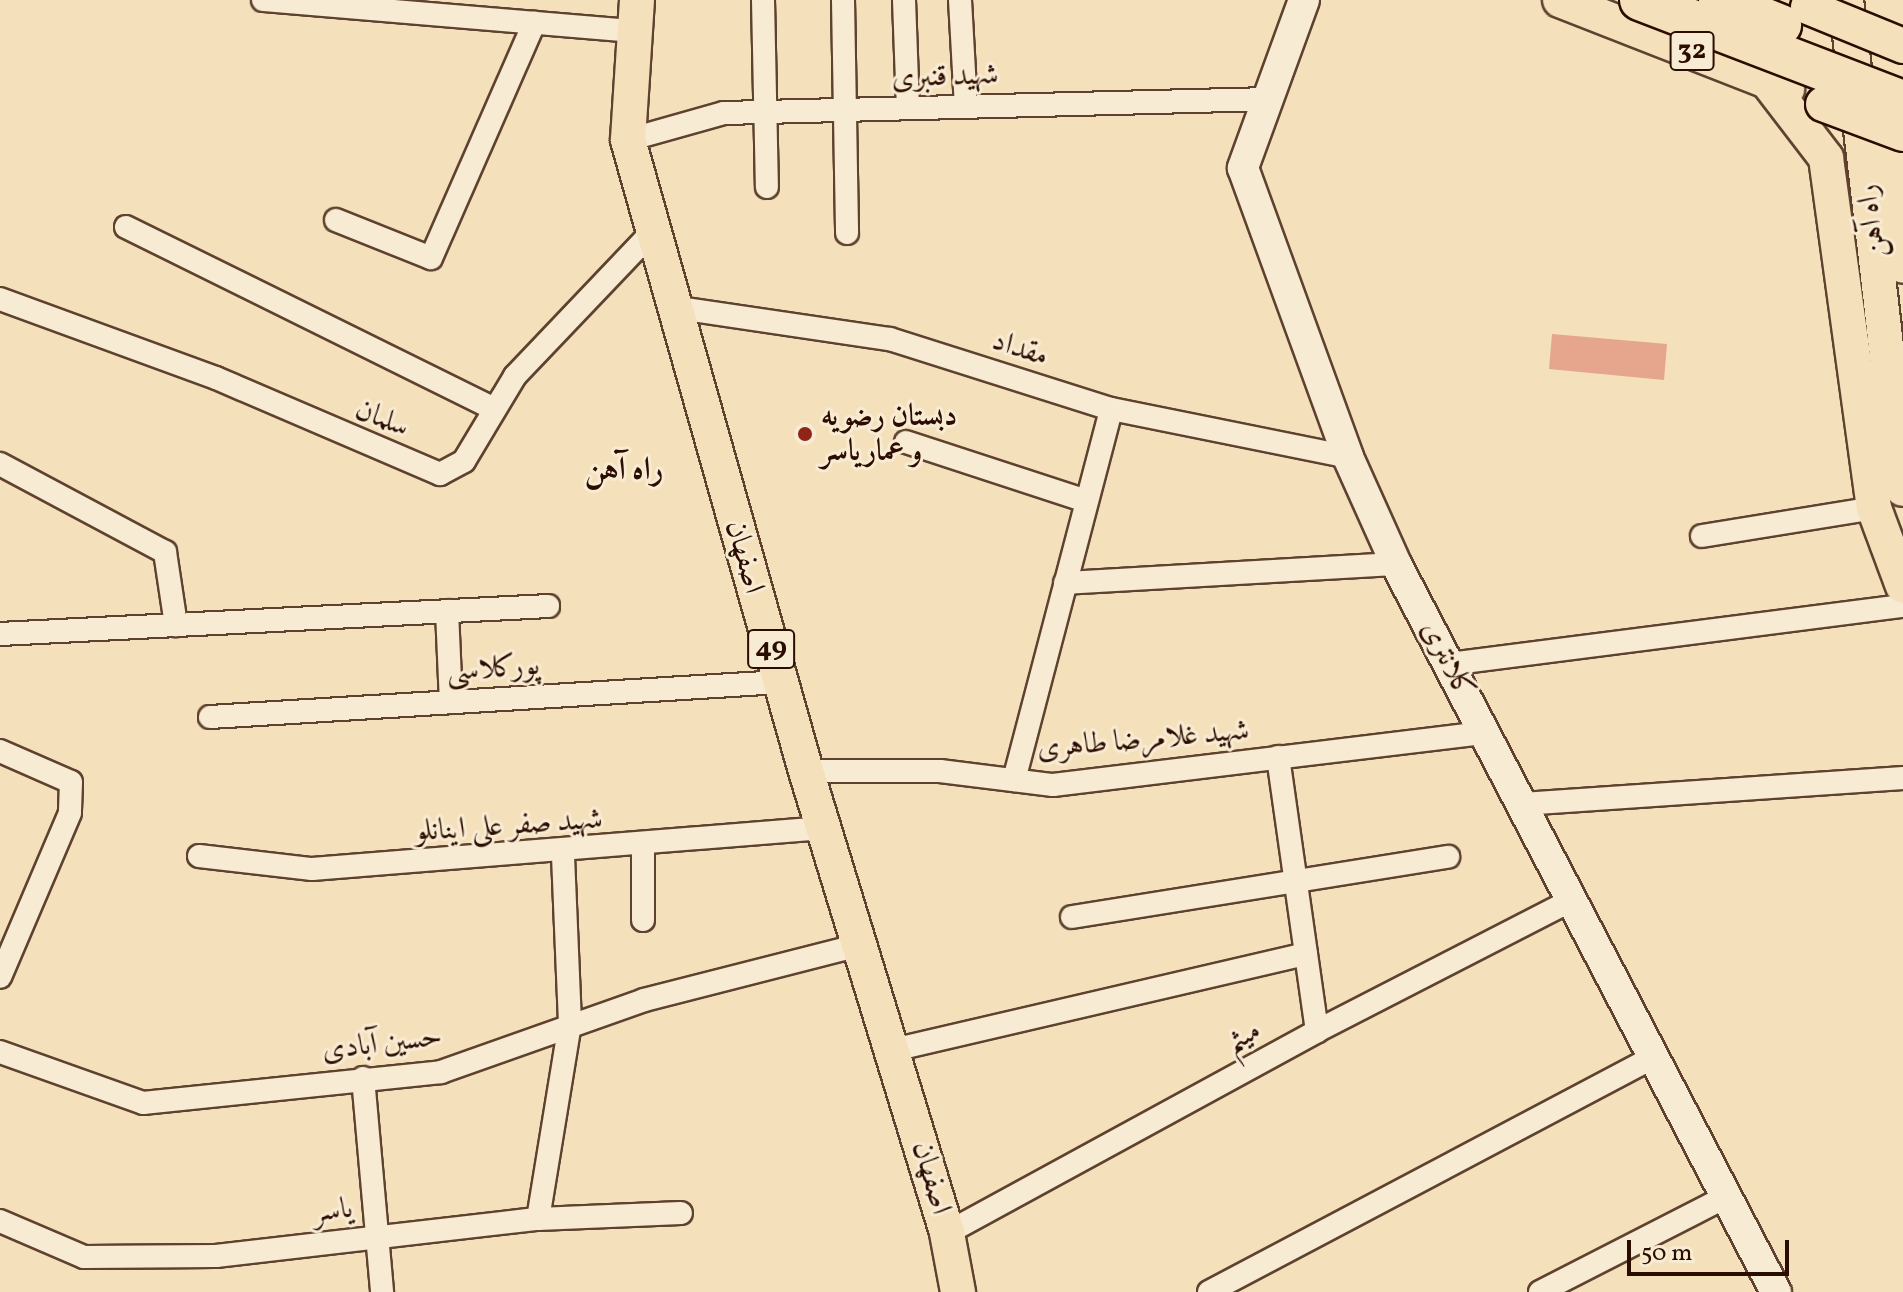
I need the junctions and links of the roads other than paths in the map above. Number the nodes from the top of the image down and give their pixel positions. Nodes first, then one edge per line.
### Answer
1 (263, 0) edge
2 (763, 0) edge
3 (843, 0) edge
4 (904, 0) edge
5 (960, 0) edge
6 (1304, 0) edge
7 (1560, 0) edge
8 (1640, 0) edge
9 (1719, 0) edge
10 (1846, 0) edge
11 (1867, 0) edge
12 (1800, 3) edge
13 (337, 4) edge
14 (635, 15) edge
15 (534, 23) junction
16 (1903, 46) edge
17 (1903, 74) edge
18 (1767, 81) junction
19 (1268, 99) junction
20 (1903, 101) edge
21 (966, 107) junction
22 (908, 108) junction
23 (846, 110) junction
24 (765, 112) junction
25 (1903, 134) edge
26 (628, 140) junction
27 (767, 187) dead end
28 (336, 220) dead end
29 (126, 227) dead end
30 (652, 232) junction
31 (847, 233) dead end
32 (1903, 266) edge
33 (0, 299) edge
34 (672, 307) junction
35 (495, 409) junction
36 (1111, 409) junction
37 (906, 442) dead end
38 (1348, 457) junction
39 (0, 464) edge
40 (1903, 489) edge
41 (1087, 501) junction
42 (1874, 508) junction
43 (1702, 536) dead end
44 (1396, 564) junction
45 (1065, 583) junction
46 (1903, 586) edge
47 (548, 606) dead end
48 (1903, 606) edge
49 (447, 611) junction
50 (176, 625) junction
51 (0, 634) edge
52 (1449, 664) junction
53 (780, 682) junction
54 (451, 702) junction
55 (210, 717) dead end
56 (1485, 733) junction
57 (0, 751) edge
58 (1278, 757) junction
59 (806, 771) junction
60 (1903, 778) edge
61 (1014, 780) junction
62 (1522, 804) junction
63 (823, 828) junction
64 (643, 845) junction
65 (563, 853) junction
66 (199, 856) dead end
67 (1448, 857) dead end
68 (1296, 880) junction
69 (1572, 900) junction
70 (1072, 917) dead end
71 (643, 920) dead end
72 (860, 945) junction
73 (1306, 954) junction
74 (0, 977) edge
75 (570, 1023) junction
76 (1317, 1031) junction
77 (893, 1050) junction
78 (0, 1052) edge
79 (1654, 1057) junction
80 (363, 1078) junction
81 (1726, 1197) junction
82 (681, 1213) dead end
83 (538, 1219) junction
84 (0, 1221) edge
85 (947, 1233) junction
86 (377, 1235) junction
87 (382, 1292) edge
88 (958, 1292) edge
89 (1209, 1292) edge
90 (1540, 1292) edge
91 (1776, 1292) edge

1 - 13 street
2 - 24 street
3 - 23 street
4 - 22 street
5 - 21 street
6 - 19 street, کلانتری
7 - 18 main road, 32
8 - 20 highway, 32, bridge
9 - 17 highway, 32, bridge
10 - 40 main road, راه آهن
11 - 32 main road, راه آهن
12 - 16 main road, bridge
13 - 15 street
14 - 15 street
14 - 26 main road, اصفهان / 49
15 - 28 street
18 - 25 main road, 32, bridge
18 - 42 main road
19 - 21 street, شهید قنبری
19 - 38 street, کلانتری
21 - 22 street, شهید قنبری
22 - 23 street, شهید قنبری
23 - 24 street, شهید قنبری
23 - 31 street
24 - 26 street, شهید قنبری
24 - 27 street
26 - 30 main road, اصفهان / 49
29 - 35 street
30 - 34 main road, اصفهان / 49
30 - 35 street, سلمان
33 - 35 street, سلمان
34 - 36 street, مقداد
34 - 53 main road, اصفهان / 49
36 - 38 street, مقداد
36 - 41 street
37 - 41 street
38 - 44 street, کلانتری
39 - 50 street
41 - 45 street
42 - 43 street
42 - 46 main road
44 - 45 street
44 - 52 street, کلانتری
45 - 61 street
47 - 49 street
48 - 52 street
49 - 50 street
49 - 54 street
50 - 51 street
52 - 56 street, کلانتری
53 - 54 street, پورکلاسی
53 - 59 main road, اصفهان / 49
54 - 55 street, پورکلاسی
56 - 58 street, شهید غلامرضا طاهری
56 - 62 street, کلانتری
57 - 74 street
58 - 61 street, شهید غلامرضا طاهری
58 - 68 street
59 - 61 street, شهید غلامرضا طاهری
59 - 63 main road, اصفهان / 49
60 - 62 street
62 - 69 street, کلانتری
63 - 64 street, شهید صفر علی اینانلو
63 - 72 main road, اصفهان / 49
64 - 65 street, شهید صفر علی اینانلو
64 - 71 street
65 - 66 street, شهید صفر علی اینانلو
65 - 75 street
67 - 68 street
68 - 70 street
68 - 73 street
69 - 76 street, میثم
69 - 79 street, کلانتری
72 - 75 street, حسین آبادی
72 - 77 main road, اصفهان / 49
73 - 76 street
73 - 77 street
75 - 80 street, حسین آبادی
75 - 83 street
76 - 85 street, میثم
77 - 85 main road, اصفهان / 49
78 - 80 street, حسین آبادی
79 - 81 street, کلانتری
79 - 89 street
80 - 86 street
81 - 90 street
81 - 91 street, کلانتری
82 - 83 street, یاسر
83 - 86 street, یاسر
84 - 86 street, یاسر
85 - 88 main road, اصفهان / 49
86 - 87 street

